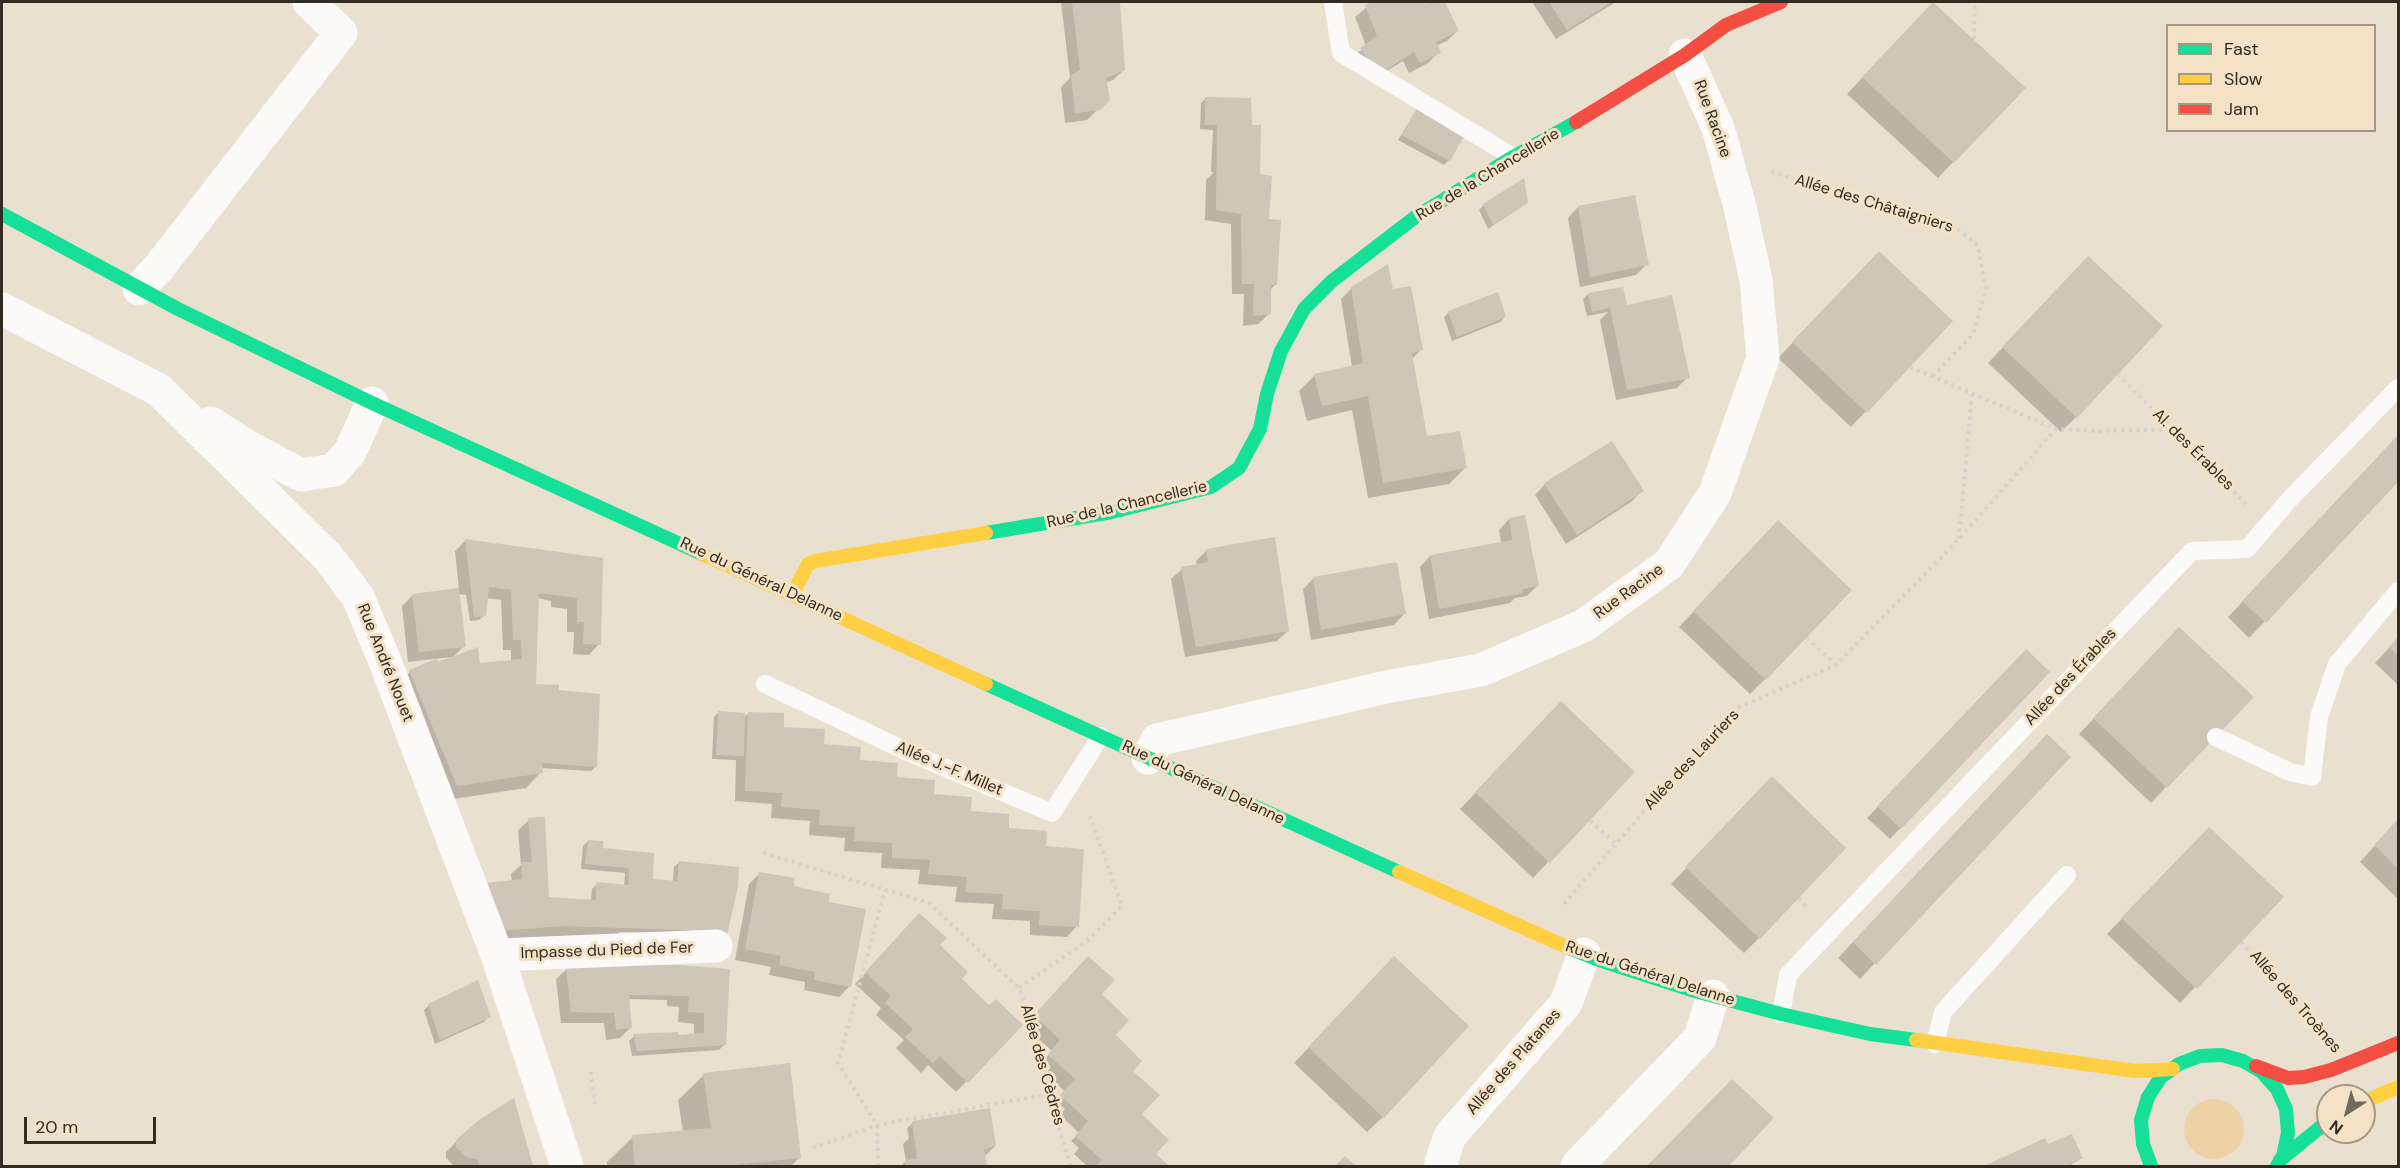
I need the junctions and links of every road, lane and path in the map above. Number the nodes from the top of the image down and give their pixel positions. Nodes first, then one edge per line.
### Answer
1 (309, 2) edge
2 (1333, 2) edge
3 (1781, 2) edge
4 (1975, 2) edge
5 (1974, 39) dead end
6 (1685, 55) junction
7 (1513, 157) junction
8 (1727, 159) junction
9 (2, 208) edge
10 (2, 214) edge
11 (40, 236) junction
12 (139, 289) junction
13 (2, 309) edge
14 (1910, 367) dead end
15 (2118, 374) dead end
16 (1933, 376) junction
17 (2398, 388) edge
18 (159, 390) junction
19 (1972, 393) junction
20 (372, 403) junction
21 (2056, 429) junction
22 (2173, 430) junction
23 (2267, 526) junction
24 (1959, 539) junction
25 (2398, 591) edge
26 (792, 596) junction
27 (1807, 638) dead end
28 (1836, 665) junction
29 (765, 684) dead end
30 (1101, 736) junction
31 (2216, 737) dead end
32 (1148, 758) junction
33 (1075, 775) junction
34 (1590, 820) dead end
35 (1616, 844) junction
36 (763, 853) dead end
37 (2067, 875) dead end
38 (885, 890) junction
39 (1548, 939) junction
40 (2241, 942) dead end
41 (717, 946) dead end
42 (1584, 954) junction
43 (497, 955) junction
44 (1019, 987) junction
45 (1713, 996) junction
46 (1781, 1014) junction
47 (2398, 1043) edge
48 (1935, 1044) junction
49 (2067, 1060) junction
50 (2243, 1061) junction
51 (2349, 1063) junction
52 (2173, 1069) junction
53 (591, 1072) dead end
54 (2106, 1078) dead end
55 (2398, 1087) edge
56 (1050, 1094) junction
57 (2376, 1097) edge
58 (596, 1104) dead end
59 (2131, 1105) dead end
60 (877, 1125) junction
61 (2142, 1128) junction
62 (2316, 1129) edge
63 (813, 1148) dead end
64 (2278, 1163) edge
65 (567, 1167) edge
66 (878, 1167) edge
67 (1071, 1167) edge
68 (1442, 1167) edge
69 (1577, 1167) edge
70 (2151, 1167) edge

1 - 12 street
2 - 7 lane
3 - 6 main road, Rue de la Chancellerie
4 - 5 path
6 - 7 main road, Rue de la Chancellerie
6 - 8 street, Rue Racine
7 - 26 main road, Rue de la Chancellerie
8 - 16 path, Allée des Châtaigniers
8 - 32 street, Rue Racine
9 - 11 main road
10 - 11 main road
11 - 12 main road, Rue du Général Delanne
12 - 20 main road, Rue du Général Delanne
13 - 18 street, Rue André Nouet
14 - 16 path
15 - 22 path, Al. des Érables
16 - 19 path
17 - 23 lane, Allée des Érables
18 - 20 street
18 - 43 street, Rue André Nouet
19 - 21 path
19 - 24 path
20 - 26 main road, Rue du Général Delanne
21 - 22 path
21 - 24 path, Allée des Lauriers
22 - 23 path, Al. des Érables
23 - 46 lane, Allée des Érables
24 - 28 path, Allée des Lauriers
25 - 31 lane
26 - 30 main road, Rue du Général Delanne
27 - 28 path
28 - 35 path, Allée des Lauriers
29 - 33 lane, Allée J.-F. Millet
30 - 32 main road, Rue du Général Delanne
30 - 33 lane, Allée J.-F. Millet
32 - 39 main road, Rue du Général Delanne
33 - 44 path
34 - 35 path
35 - 39 path, Allée des Lauriers
36 - 38 path, Allée des Cèdres
37 - 48 lane
38 - 44 path, Allée des Cèdres
38 - 60 path
39 - 42 main road, Rue du Général Delanne
40 - 51 path, Allée des Troènes
41 - 43 street, Impasse du Pied de Fer
42 - 45 main road, Rue du Général Delanne
42 - 68 street, Allée des Platanes
43 - 65 street, Rue André Nouet
44 - 56 path, Allée des Cèdres
45 - 46 main road, Rue du Général Delanne
45 - 69 street
46 - 48 main road, Rue du Général Delanne
47 - 51 main road
48 - 49 main road, Rue du Général Delanne
49 - 52 main road, Rue du Général Delanne
49 - 54 main road, Rue du Général Delanne
50 - 51 main road
50 - 52 main road
50 - 64 main road
52 - 61 main road
53 - 58 path
55 - 57 main road
56 - 60 path
56 - 67 path, Allée des Cèdres
59 - 61 main road
60 - 63 path
60 - 66 path
61 - 70 main road
62 - 64 main road

